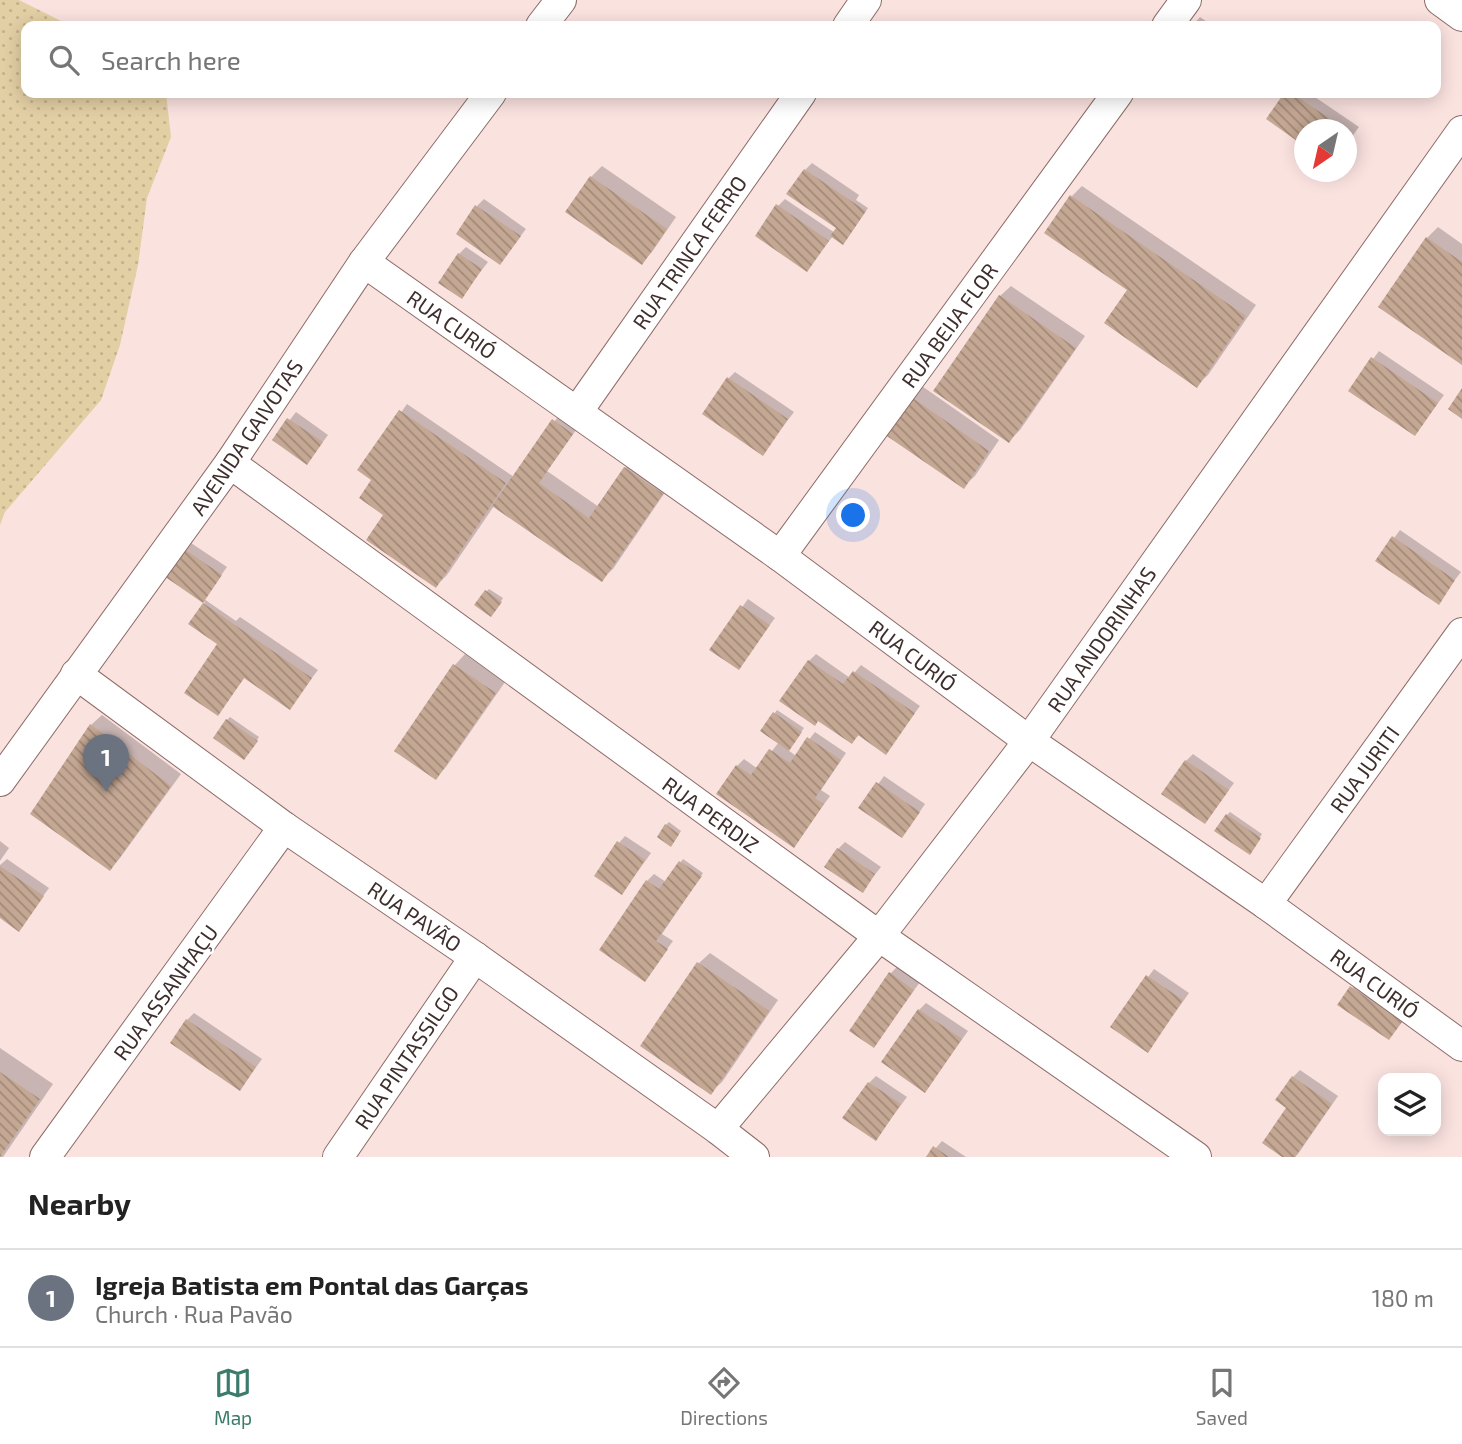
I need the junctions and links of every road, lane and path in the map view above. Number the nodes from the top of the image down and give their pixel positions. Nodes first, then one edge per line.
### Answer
1 (561, 0) edge
2 (866, 0) edge
3 (1186, 0) edge
4 (1440, 0) edge
5 (1462, 16) edge
6 (545, 21) edge
7 (851, 21) edge
8 (1171, 21) edge
9 (487, 98) edge
10 (797, 98) edge
11 (1114, 98) edge
12 (1462, 131) edge
13 (364, 262) junction
14 (577, 412) junction
15 (230, 463) junction
16 (780, 556) junction
17 (1462, 633) edge
18 (76, 674) junction
19 (1029, 741) junction
20 (0, 781) edge
21 (284, 827) junction
22 (1266, 904) junction
23 (879, 936) junction
24 (475, 957) junction
25 (1462, 1046) edge
26 (719, 1129) junction
27 (45, 1157) edge
28 (338, 1157) edge
29 (754, 1157) edge
30 (1196, 1157) edge

1 - 6 street
2 - 7 street
3 - 8 street
4 - 5 street
9 - 13 street, AVENIDA GAIVOTAS
10 - 14 street, RUA TRINCA FERRO
11 - 16 street, RUA BEIJA FLOR
12 - 19 street, RUA ANDORINHAS
13 - 14 street, RUA CURIÓ
13 - 15 street, AVENIDA GAIVOTAS
14 - 16 street, RUA CURIÓ
15 - 18 street, AVENIDA GAIVOTAS
15 - 23 street, RUA PERDIZ
16 - 19 street, RUA CURIÓ
17 - 22 street, RUA JURITI
18 - 20 street, AVENIDA GAIVOTAS
18 - 21 street, RUA PAVÃO
19 - 22 street, RUA CURIÓ
19 - 23 street, RUA ANDORINHAS
21 - 24 street, RUA PAVÃO
21 - 27 street, RUA ASSANHAÇU
22 - 25 street, RUA CURIÓ
23 - 26 street, RUA ANDORINHAS
23 - 30 street, RUA PERDIZ
24 - 26 street, RUA PAVÃO
24 - 28 street, RUA PINTASSILGO
26 - 29 street, RUA PAVÃO

